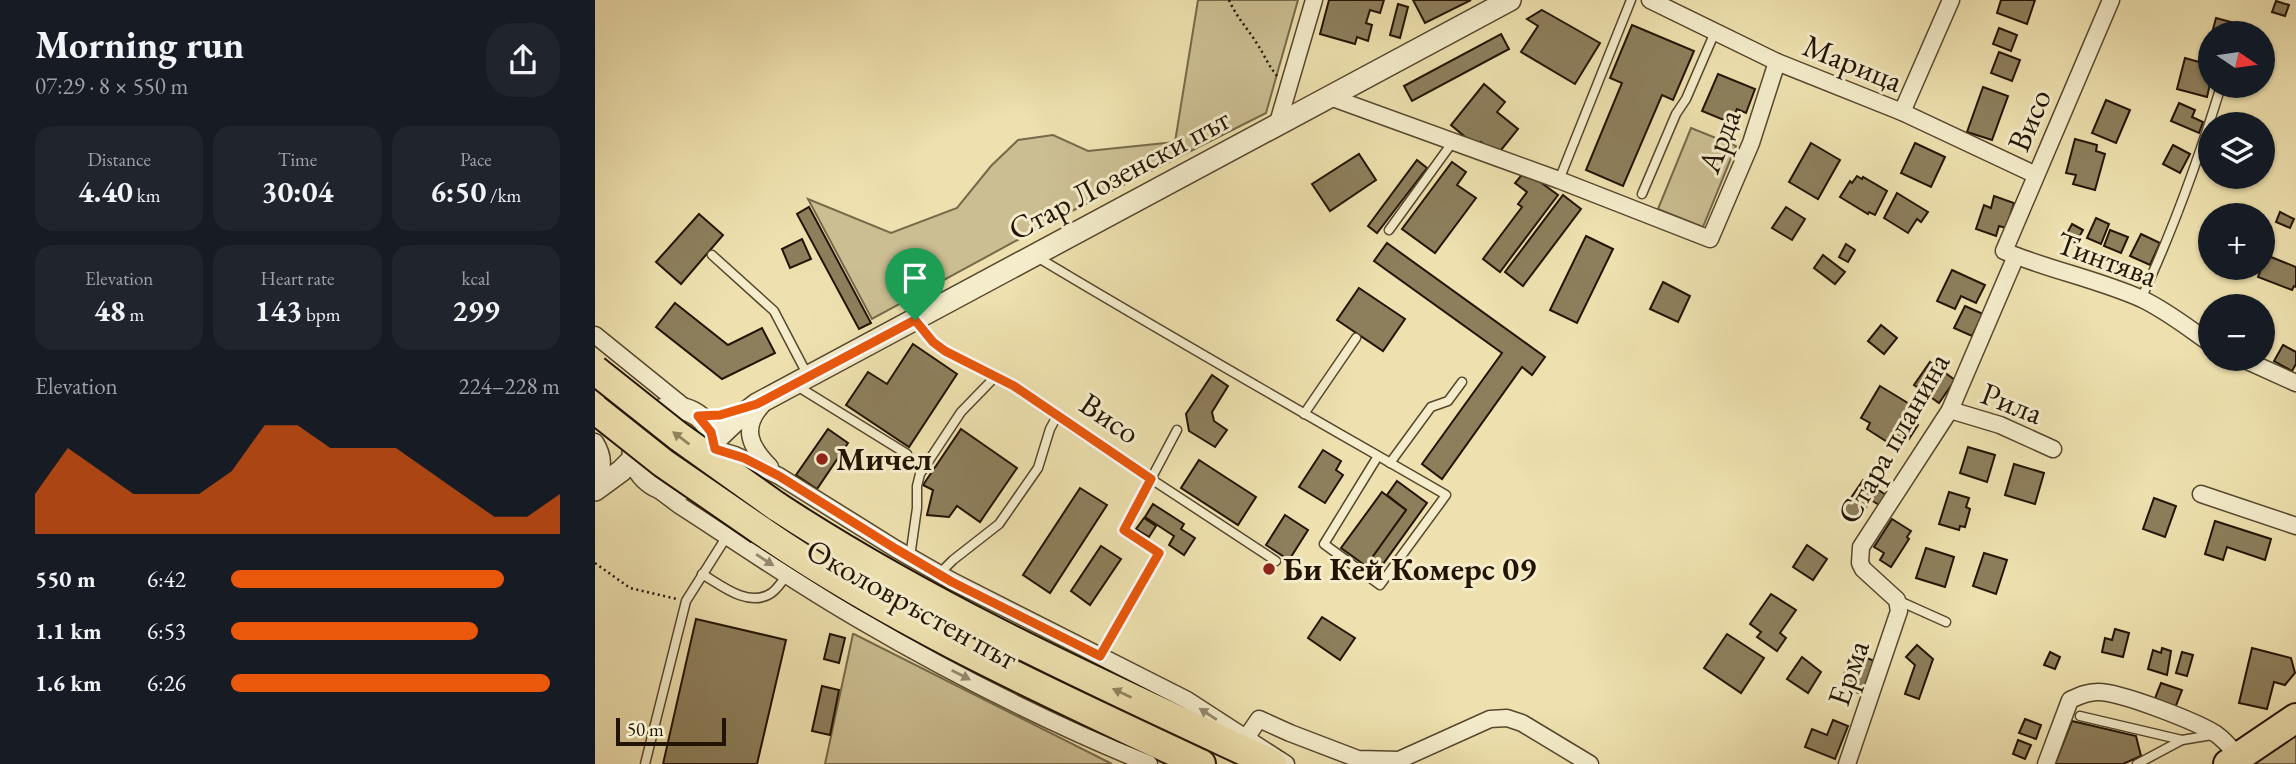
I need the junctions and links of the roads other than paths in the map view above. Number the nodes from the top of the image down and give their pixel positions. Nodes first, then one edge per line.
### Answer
1 (1314, 0) edge
2 (1510, 0) edge
3 (1631, 0) edge
4 (1650, 0) edge
5 (1951, 0) edge
6 (2111, 0) edge
7 (1715, 32) junction
8 (1777, 62) junction
9 (1330, 97) junction
10 (2217, 98) edge
11 (1902, 112) junction
12 (1277, 126) junction
13 (1452, 143) junction
14 (2036, 175) junction
15 (1559, 180) junction
16 (1642, 194) dead end
17 (1389, 230) dead end
18 (712, 255) dead end
19 (1033, 255) junction
20 (2016, 256) junction
21 (2141, 299) junction
22 (915, 320) junction
23 (2198, 334) edge
24 (595, 335) edge
25 (1356, 338) dead end
26 (595, 370) edge
27 (2270, 371) edge
28 (996, 376) junction
29 (802, 380) junction
30 (1462, 382) dead end
31 (2296, 383) edge
32 (763, 400) junction
33 (595, 409) edge
34 (1950, 410) junction
35 (693, 414) junction
36 (1304, 414) junction
37 (1057, 416) junction
38 (1177, 430) dead end
39 (595, 432) edge
40 (595, 442) edge
41 (714, 445) junction
42 (2053, 449) dead end
43 (633, 453) junction
44 (907, 454) dead end
45 (1378, 456) junction
46 (1390, 463) junction
47 (779, 476) junction
48 (1151, 479) junction
49 (649, 482) junction
50 (597, 487) edge
51 (2201, 494) dead end
52 (2296, 526) edge
53 (727, 536) junction
54 (910, 557) junction
55 (1276, 561) dead end
56 (702, 574) junction
57 (939, 574) junction
58 (787, 575) junction
59 (1897, 600) junction
60 (1946, 622) dead end
61 (1100, 656) junction
62 (2080, 716) dead end
63 (2296, 718) edge
64 (2217, 734) junction
65 (1246, 738) junction
66 (2182, 740) junction
67 (1111, 748) junction
68 (2234, 761) edge
69 (645, 764) edge
70 (1126, 764) edge
71 (1149, 764) edge
72 (1201, 764) edge
73 (1272, 764) edge
74 (1286, 764) edge
75 (1590, 764) edge
76 (1847, 764) edge
77 (2046, 764) edge
78 (2137, 764) edge

1 - 12 street
2 - 9 street, Стар Лозенски път
3 - 15 lane
4 - 7 street, Марица
5 - 11 street
6 - 14 street, Висо
7 - 8 street, Марица
7 - 16 lane
8 - 11 street, Марица
8 - 15 street, Арда
9 - 12 street, Стар Лозенски път
9 - 13 street
10 - 21 lane
11 - 14 street, Марица
12 - 19 street, Стар Лозенски път
13 - 15 street
13 - 17 lane
14 - 20 street, Висо
18 - 29 lane
19 - 22 street, Стар Лозенски път
19 - 36 lane
20 - 21 street, Тинтява
20 - 34 street, Стара планина
21 - 23 street, Тинтява
22 - 28 lane, Висо
22 - 29 street, Стар Лозенски път
24 - 35 street
25 - 36 lane
73 -> 26 highway, Околовръстен път, bridge
27 - 31 street
28 - 37 lane, Висо
28 - 54 lane
29 - 32 street, Стар Лозенски път
29 - 44 lane
30 - 46 lane
32 - 35 street, Стар Лозенски път
32 - 41 street, Стар Лозенски път
32 - 47 street
33 - 72 highway, Околовръстен път, bridge
34 - 42 street, Рила
34 - 59 street, Стара планина
35 - 41 street
35 - 43 street
36 - 45 lane
37 - 48 lane, Висо
37 - 57 lane
38 - 48 lane
39 - 43 street
40 - 50 street
41 - 47 street
41 - 49 street
43 - 49 street
43 - 50 street
45 - 46 lane
45 - 46 lane
47 - 54 street
48 - 55 lane, Висо
48 - 61 lane
49 - 50 street
49 - 53 street, Околовръстен път
51 - 52 street
53 - 56 lane
53 -> 58 street, Околовръстен път
54 - 57 street
56 - 58 lane
56 - 69 lane
57 - 61 street
58 -> 67 street, Околовръстен път
59 - 60 lane
59 - 76 street, Ерма
65 -> 61 street
62 - 66 lane
63 - 68 highway
64 - 66 lane
64 - 68 street
64 - 77 street
65 - 74 street
65 - 75 street
66 - 78 lane
67 - 70 lane
67 - 71 street, Околовръстен път

